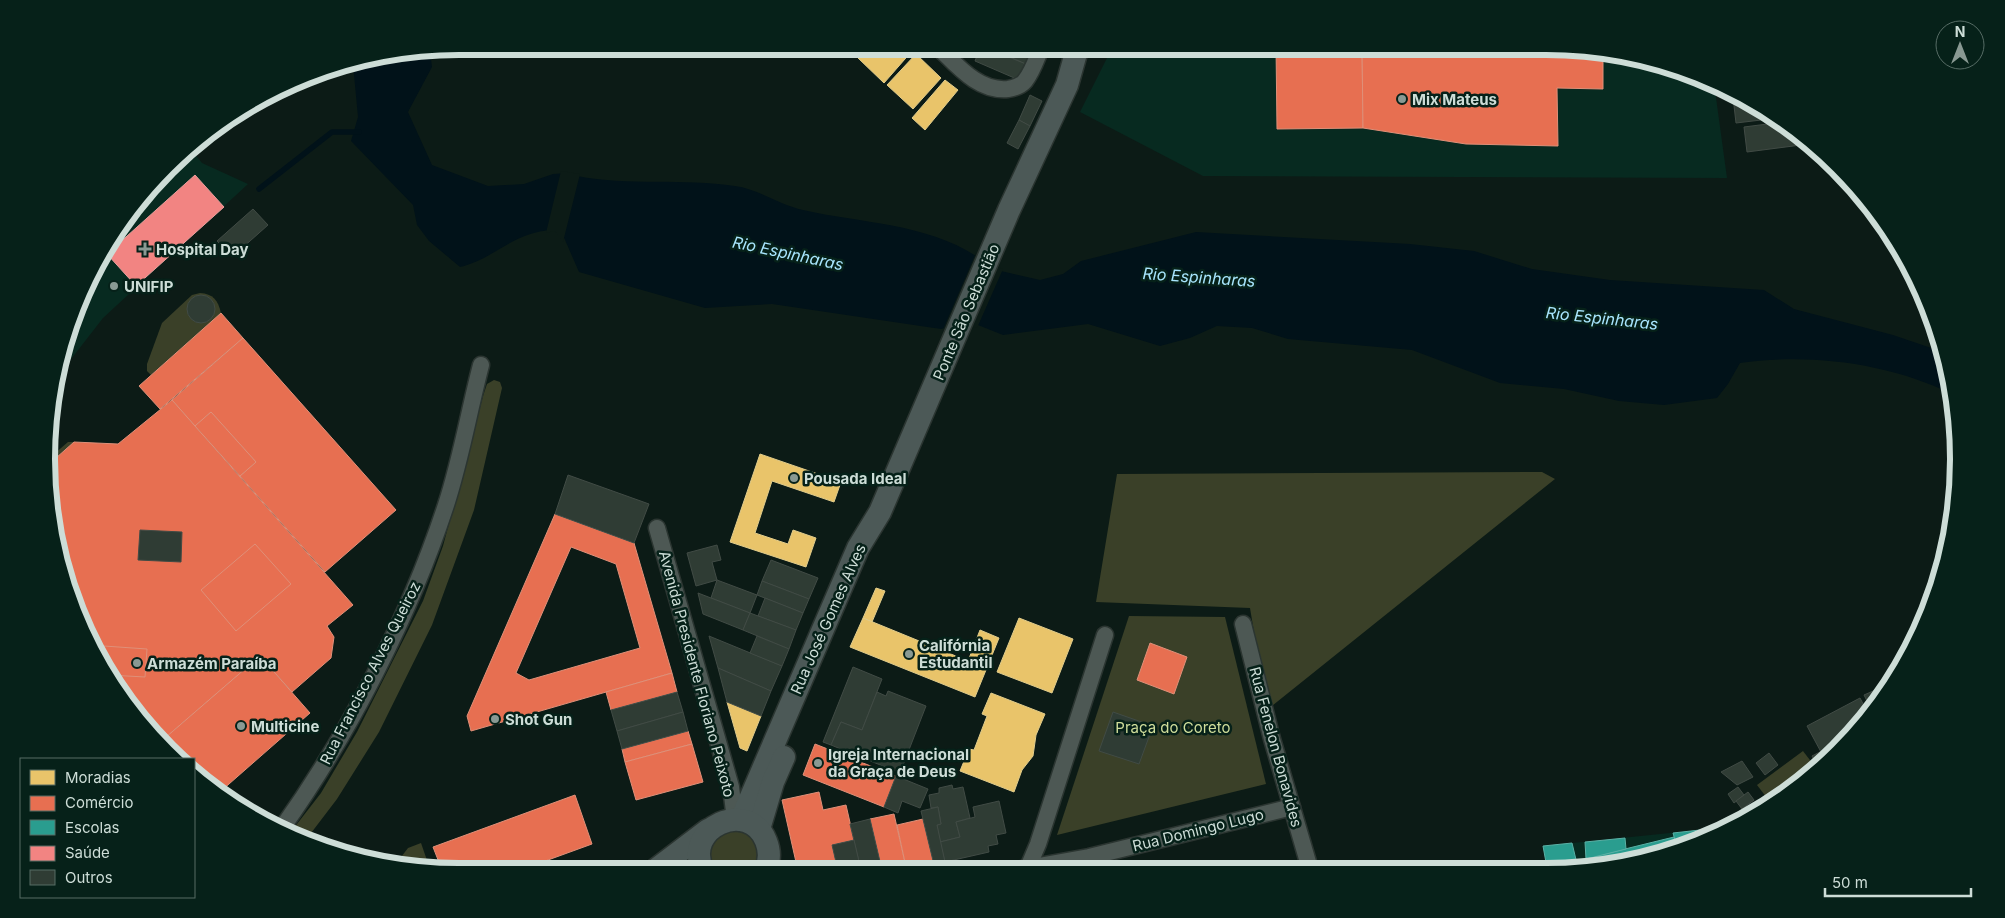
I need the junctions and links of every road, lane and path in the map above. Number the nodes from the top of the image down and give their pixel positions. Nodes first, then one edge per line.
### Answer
1 (947, 55) edge
2 (1038, 55) edge
3 (1075, 55) edge
4 (1089, 55) edge
5 (1067, 85) junction
6 (481, 365) dead end
7 (880, 512) joint
8 (657, 528) dead end
9 (1243, 624) dead end
10 (1105, 635) dead end
11 (1292, 807) junction
12 (285, 823) edge
13 (745, 823) junction
14 (709, 830) junction
15 (1038, 844) junction
16 (665, 863) edge
17 (701, 863) edge
18 (767, 863) edge
19 (1027, 863) edge
20 (1046, 863) edge
21 (1064, 863) edge
22 (1308, 863) edge

1 - 2 street
3 - 5 main road
4 - 5 main road
5 - 7 main road, Ponte São Sebastião
6 - 12 street, Rua Francisco Alves Queiroz
7 - 13 main road, Rua José Gomes Alves
8 - 13 street, Avenida Presidente Floriano Peixoto
9 - 11 street, Rua Fenelon Bonavides
10 - 15 street
11 - 21 street, Rua Domingo Lugo
11 - 22 street, Rua Fenelon Bonavides
13 - 14 main road
13 - 18 main road
14 - 16 main road
14 - 17 main road
15 - 19 street
15 - 20 street

